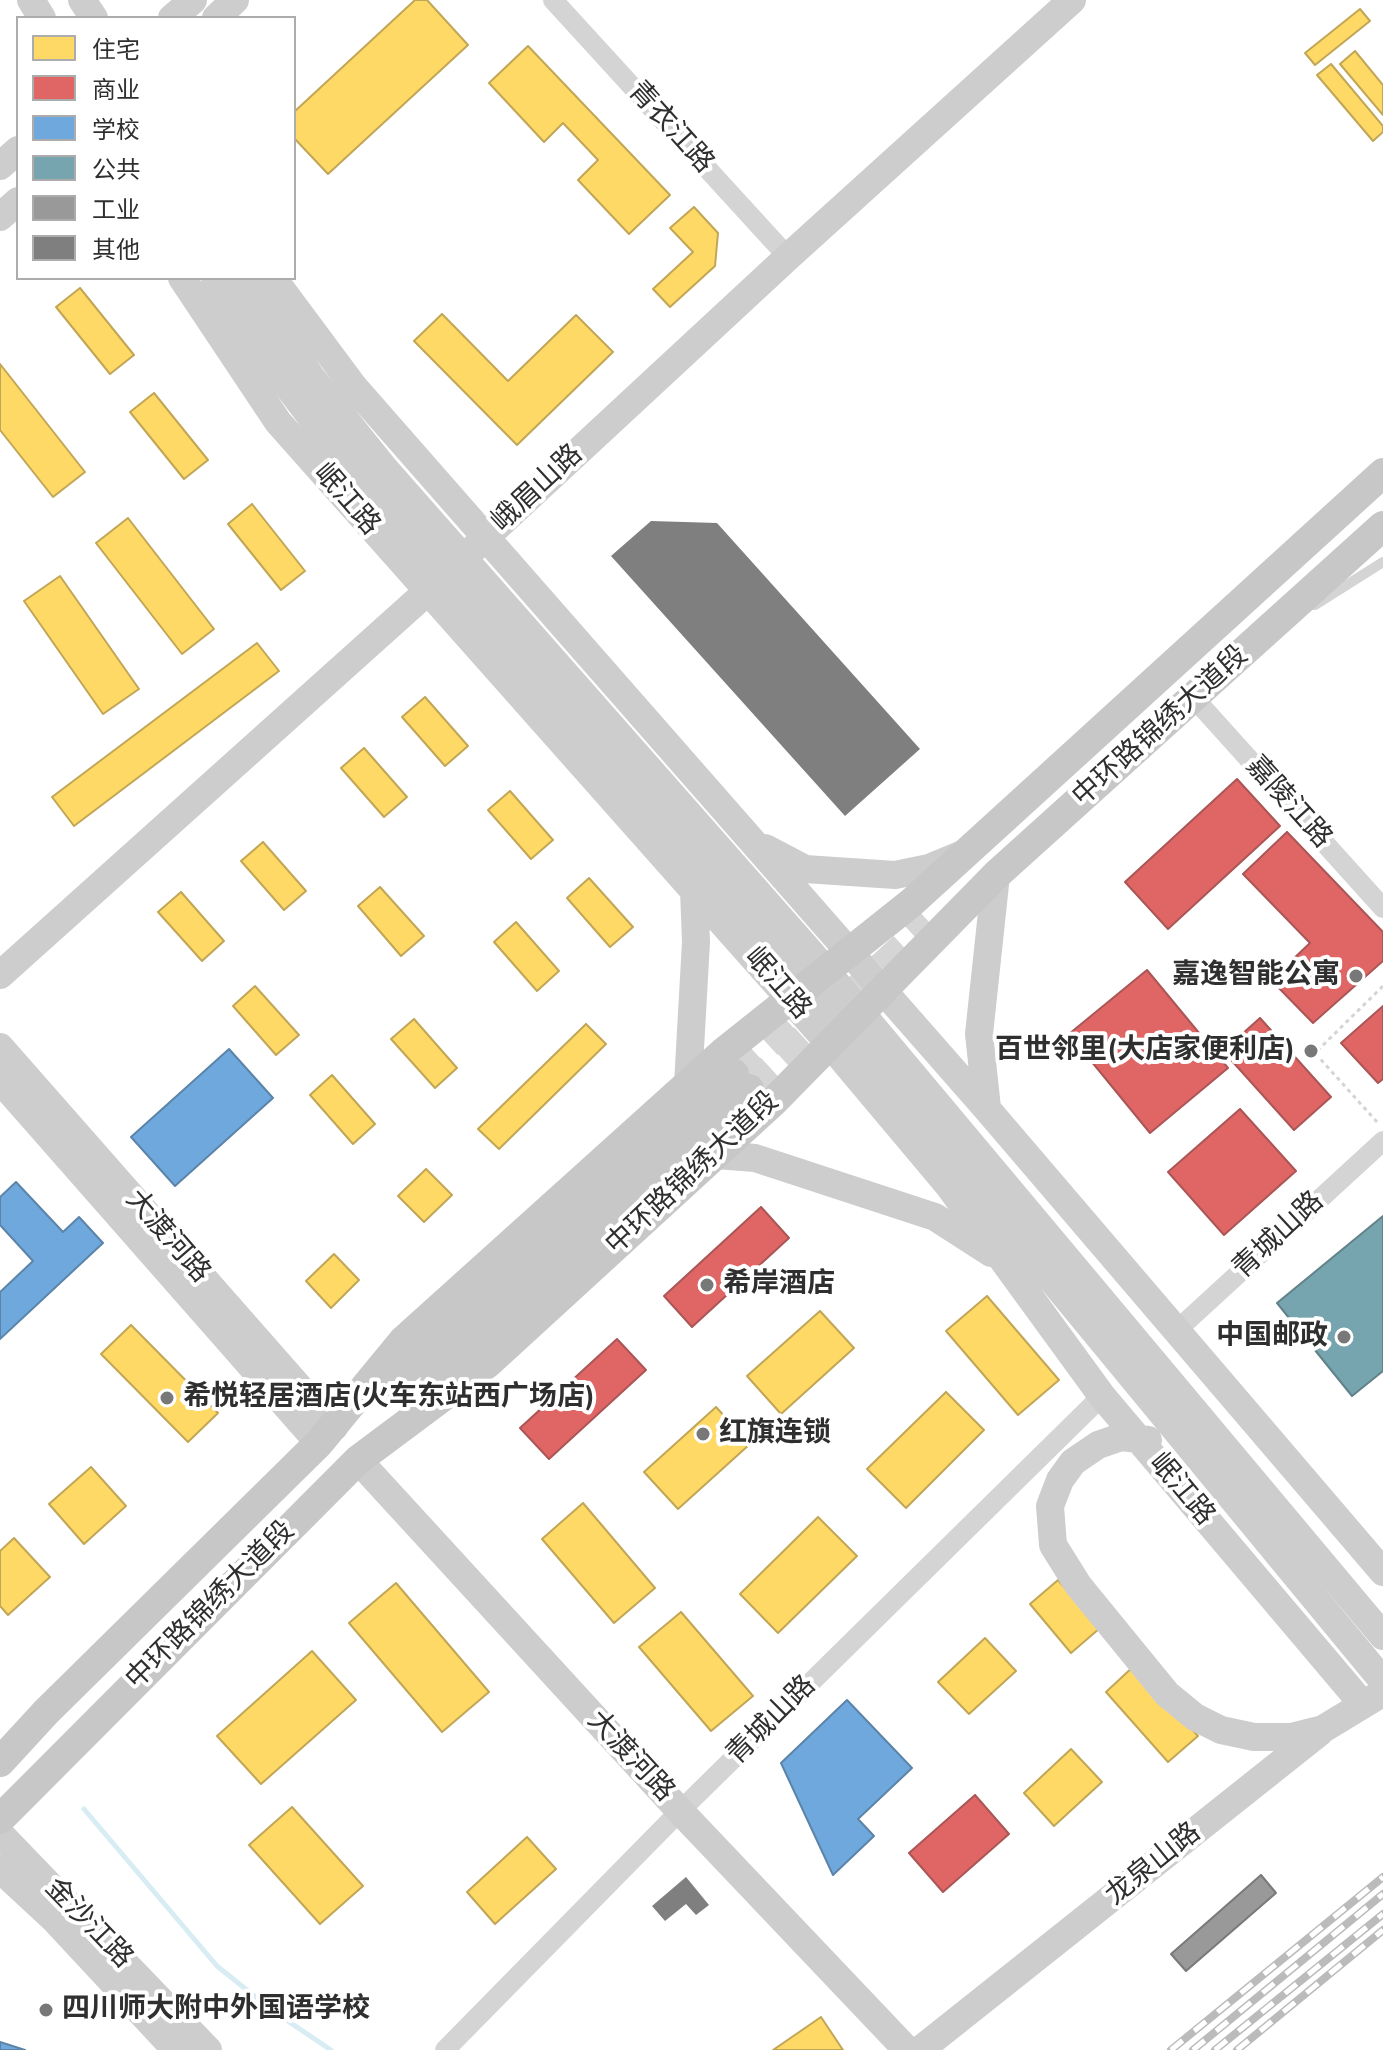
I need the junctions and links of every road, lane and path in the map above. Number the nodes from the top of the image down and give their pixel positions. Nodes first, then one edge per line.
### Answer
1 (193, 0) edge
2 (235, 0) edge
3 (553, 0) edge
4 (1072, 0) edge
5 (174, 16) edge
6 (218, 16) edge
7 (16, 152) edge
8 (0, 166) edge
9 (16, 203) edge
10 (0, 217) edge
11 (788, 257) junction
12 (183, 280) edge
13 (274, 280) edge
14 (227, 281) edge
15 (1383, 473) edge
16 (1383, 526) edge
17 (484, 539) junction
18 (1383, 562) edge
19 (427, 593) junction
20 (1262, 636) junction
21 (1193, 697) junction
22 (743, 835) junction
23 (967, 852) junction
24 (996, 875) junction
25 (694, 890) junction
26 (1383, 908) edge
27 (849, 951) junction
28 (0, 975) edge
29 (1383, 986) edge
30 (881, 989) junction
31 (790, 999) junction
32 (828, 1042) junction
33 (0, 1047) edge
34 (0, 1080) edge
35 (688, 1084) junction
36 (987, 1109) junction
37 (1383, 1128) edge
38 (1383, 1141) edge
39 (716, 1155) junction
40 (1008, 1263) junction
41 (1176, 1331) junction
42 (1102, 1396) junction
43 (327, 1435) junction
44 (358, 1460) junction
45 (1241, 1510) junction
46 (1383, 1572) edge
47 (1383, 1636) edge
48 (1383, 1675) edge
49 (1383, 1681) edge
50 (1371, 1696) edge
51 (0, 1762) edge
52 (680, 1811) junction
53 (0, 1819) edge
54 (0, 1834) edge
55 (0, 1869) edge
56 (176, 2050) edge
57 (208, 2050) edge
58 (445, 2050) edge
59 (907, 2050) edge
60 (920, 2050) edge

1 - 5 main road
2 - 6 main road
3 - 11 street, 青衣江路
4 - 11 main road, 峨眉山路
7 - 8 main road
9 - 10 main road
11 - 17 main road, 峨眉山路
12 - 19 main road, 岷江路
13 - 17 main road
14 - 45 main road, 岷江路
14 - 47 main road, 岷江路
15 - 23 main road, 中环路锦绣大道段
16 - 20 main road, 中环路锦绣大道段
17 - 19 main road, 峨眉山路
17 - 22 main road
18 - 20 lane
19 - 25 main road, 岷江路
19 - 28 main road, 峨眉山路
20 - 21 main road, 中环路锦绣大道段
21 - 24 main road, 中环路锦绣大道段
21 - 26 street, 嘉陵江路
22 - 23 main road
22 - 27 main road
23 - 27 main road, 中环路锦绣大道段
24 - 30 main road, 中环路锦绣大道段
24 - 36 main road
25 - 31 main road, 岷江路
25 - 35 main road
27 - 30 main road
27 - 31 main road, 中环路锦绣大道段
29 - 37 path
30 - 32 main road, 中环路锦绣大道段
30 - 36 main road
31 - 32 main road, 岷江路
31 - 35 main road, 中环路锦绣大道段
32 - 39 main road, 中环路锦绣大道段
32 - 40 main road, 岷江路
33 - 43 main road, 大渡河路
34 - 43 main road, 大渡河路
35 - 43 main road, 中环路锦绣大道段
36 - 41 main road
38 - 41 street, 青城山路
39 - 40 main road
39 - 44 main road, 中环路锦绣大道段
40 - 42 main road, 岷江路
41 - 46 main road
42 - 50 main road, 岷江路
42 - 52 street, 青城山路
43 - 44 main road
43 - 51 main road, 中环路锦绣大道段
44 - 52 main road, 大渡河路
44 - 53 main road, 中环路锦绣大道段
45 - 49 main road, 岷江路
45 - 50 main road
48 - 50 main road, 龙泉山路
50 - 60 main road, 龙泉山路
52 - 58 street, 青城山路
52 - 59 main road, 大渡河路
54 - 57 main road, 金沙江路
55 - 56 main road, 金沙江路

